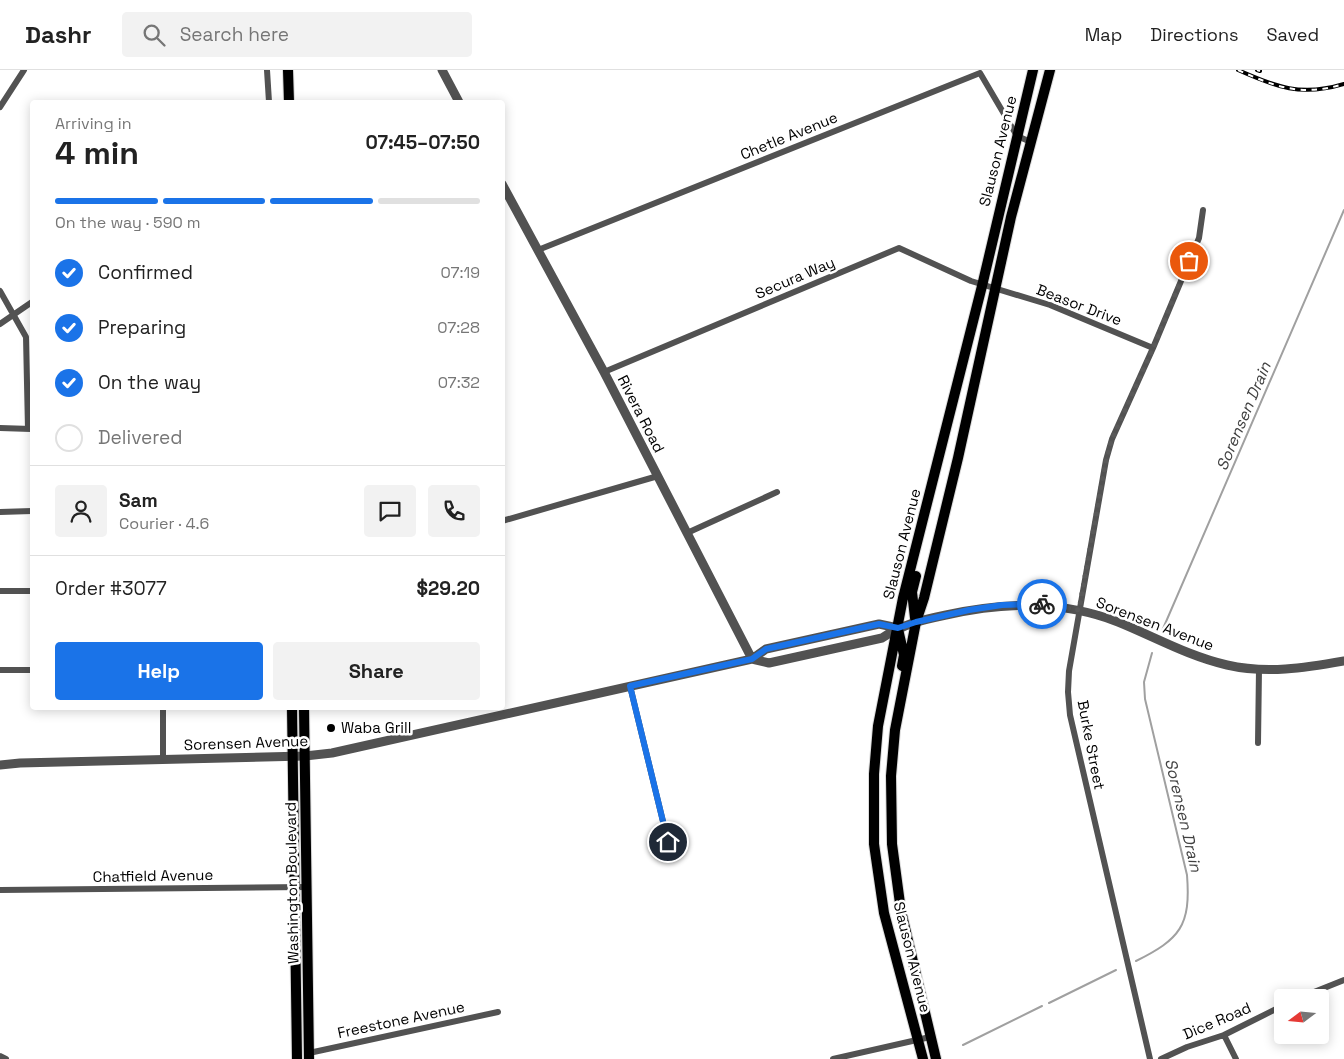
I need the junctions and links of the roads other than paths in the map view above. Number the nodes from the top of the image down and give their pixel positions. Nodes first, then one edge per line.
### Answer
1 (24, 70) edge
2 (267, 70) edge
3 (288, 70) edge
4 (442, 70) edge
5 (1033, 70) edge
6 (1050, 70) edge
7 (266, 100) edge
8 (289, 100) edge
9 (458, 100) edge
10 (0, 107) edge
11 (1017, 136) junction
12 (1031, 142) junction
13 (505, 190) edge
14 (1203, 210) dead end
15 (538, 250) junction
16 (982, 286) junction
17 (995, 289) junction
18 (0, 291) edge
19 (30, 303) edge
20 (13, 315) junction
21 (0, 324) edge
22 (1153, 348) junction
23 (604, 372) junction
24 (0, 428) edge
25 (30, 429) edge
26 (658, 476) junction
27 (777, 492) dead end
28 (30, 511) edge
29 (0, 512) edge
30 (505, 520) edge
31 (688, 533) junction
32 (918, 543) junction
33 (0, 591) edge
34 (30, 591) edge
35 (1079, 610) junction
36 (916, 622) junction
37 (898, 628) junction
38 (752, 659) junction
39 (1344, 661) edge
40 (1259, 669) junction
41 (0, 670) edge
42 (30, 670) edge
43 (630, 686) junction
44 (163, 710) edge
45 (292, 710) edge
46 (304, 710) edge
47 (897, 720) junction
48 (1258, 743) dead end
49 (293, 756) junction
50 (305, 756) junction
51 (163, 759) junction
52 (0, 765) edge
53 (668, 842) dead end
54 (295, 887) junction
55 (306, 887) junction
56 (0, 890) edge
57 (1344, 980) edge
58 (1322, 989) edge
59 (1274, 1010) edge
60 (498, 1012) dead end
61 (1224, 1034) junction
62 (930, 1037) junction
63 (918, 1040) junction
64 (0, 1056) edge
65 (309, 1056) edge
66 (6, 1059) edge
67 (298, 1059) edge
68 (833, 1059) edge
69 (923, 1059) edge
70 (936, 1059) edge
71 (1150, 1059) edge
72 (1161, 1059) edge
73 (1236, 1059) edge

1 - 10 street
2 - 7 street
3 - 8 main road
4 - 9 street
5 - 11 main road, Slauson Avenue
6 - 12 main road, Slauson Avenue
11 - 12 street
11 - 15 street, Chetle Avenue
11 - 16 main road, Slauson Avenue
12 - 17 main road, Slauson Avenue
13 - 15 street, Rivera Road
14 - 22 street, Burke Street
15 - 23 street, Rivera Road
16 - 17 street, Secura Way
16 - 23 street, Secura Way
16 - 32 main road, Slauson Avenue
17 - 22 street, Beasor Drive
17 - 36 main road, Slauson Avenue
18 - 20 street
19 - 20 street
20 - 21 street
20 - 25 street
22 - 35 street, Burke Street
23 - 26 street, Rivera Road
24 - 25 street
26 - 30 street
26 - 31 street, Rivera Road
27 - 31 street
28 - 29 street
31 - 38 street, Rivera Road
32 - 36 main road
32 - 37 main road, Slauson Avenue
33 - 34 street
35 - 36 street, Sorensen Avenue
35 - 40 street, Sorensen Avenue
35 - 71 street, Burke Street
36 - 37 street, Sorensen Avenue
36 - 47 main road, Slauson Avenue
37 - 38 street, Sorensen Avenue
37 - 38 street, Sorensen Avenue
37 - 47 main road
37 - 63 main road, Slauson Avenue
38 - 43 street, Sorensen Avenue
39 - 40 street, Sorensen Avenue
40 - 48 street
41 - 42 street
43 - 50 street, Sorensen Avenue
43 - 53 street
44 - 51 street
45 - 49 main road, Washington Boulevard
46 - 50 main road, Washington Boulevard
47 - 62 main road, Slauson Avenue
49 - 50 street, Sorensen Avenue
49 - 51 street, Sorensen Avenue
49 - 54 main road, Washington Boulevard
50 - 55 main road, Washington Boulevard
51 - 52 street, Sorensen Avenue
54 - 55 street, Chatfield Avenue
54 - 56 street, Chatfield Avenue
54 - 67 main road, Washington Boulevard
55 - 65 main road, Washington Boulevard
57 - 58 street
59 - 61 street, Dice Road
60 - 65 street, Freestone Avenue
61 - 72 street, Dice Road
61 - 73 street
62 - 63 street
62 - 70 main road, Slauson Avenue
63 - 68 street
63 - 69 main road, Slauson Avenue
64 - 66 street

